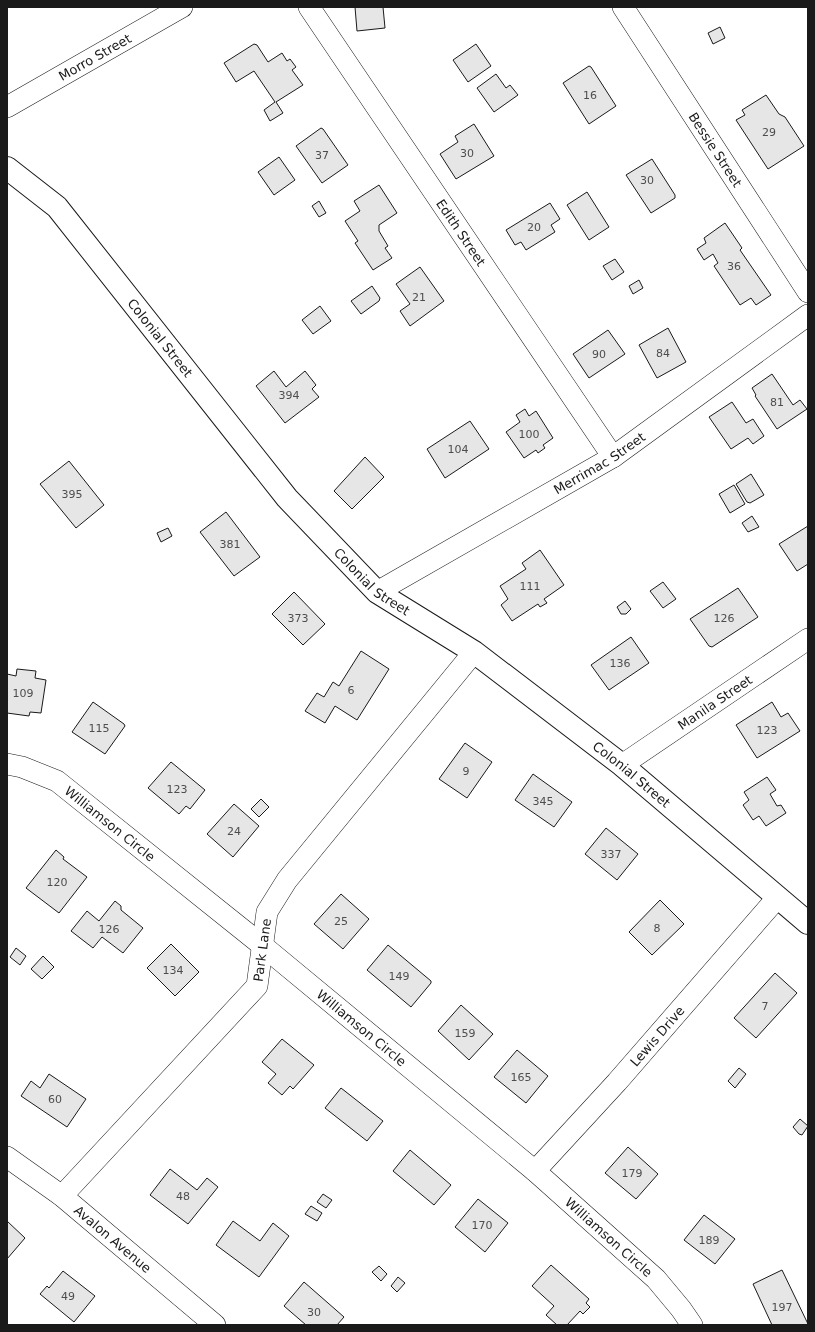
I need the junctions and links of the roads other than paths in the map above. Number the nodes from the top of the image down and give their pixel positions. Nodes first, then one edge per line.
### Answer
1 (182, 7) edge
2 (309, 7) edge
3 (623, 7) edge
4 (7, 107) edge
5 (7, 168) edge
6 (808, 292) edge
7 (808, 315) edge
8 (613, 457) junction
9 (377, 592) junction
10 (808, 639) edge
11 (474, 652) junction
12 (7, 764) edge
13 (622, 765) junction
14 (778, 898) junction
15 (808, 923) edge
16 (263, 946) junction
17 (7, 1157) edge
18 (535, 1172) junction
19 (62, 1196) junction
20 (215, 1325) edge
21 (692, 1325) edge

1 - 4 street, Morro Street
2 - 8 street, Edith Street
3 - 6 street, Bessie Street
5 - 9 street, Colonial Street
7 - 8 street, Merrimac Street
8 - 9 street, Merrimac Street
9 - 11 street, Colonial Street
10 - 13 street, Manila Street
11 - 13 street, Colonial Street
11 - 16 street, Park Lane
12 - 16 street, Williamson Circle
13 - 14 street, Colonial Street
14 - 15 street, Colonial Street
14 - 18 street, Lewis Drive
16 - 18 street, Williamson Circle
16 - 19 street, Park Lane
17 - 19 street, Avalon Avenue
18 - 21 street, Williamson Circle
19 - 20 street, Avalon Avenue

